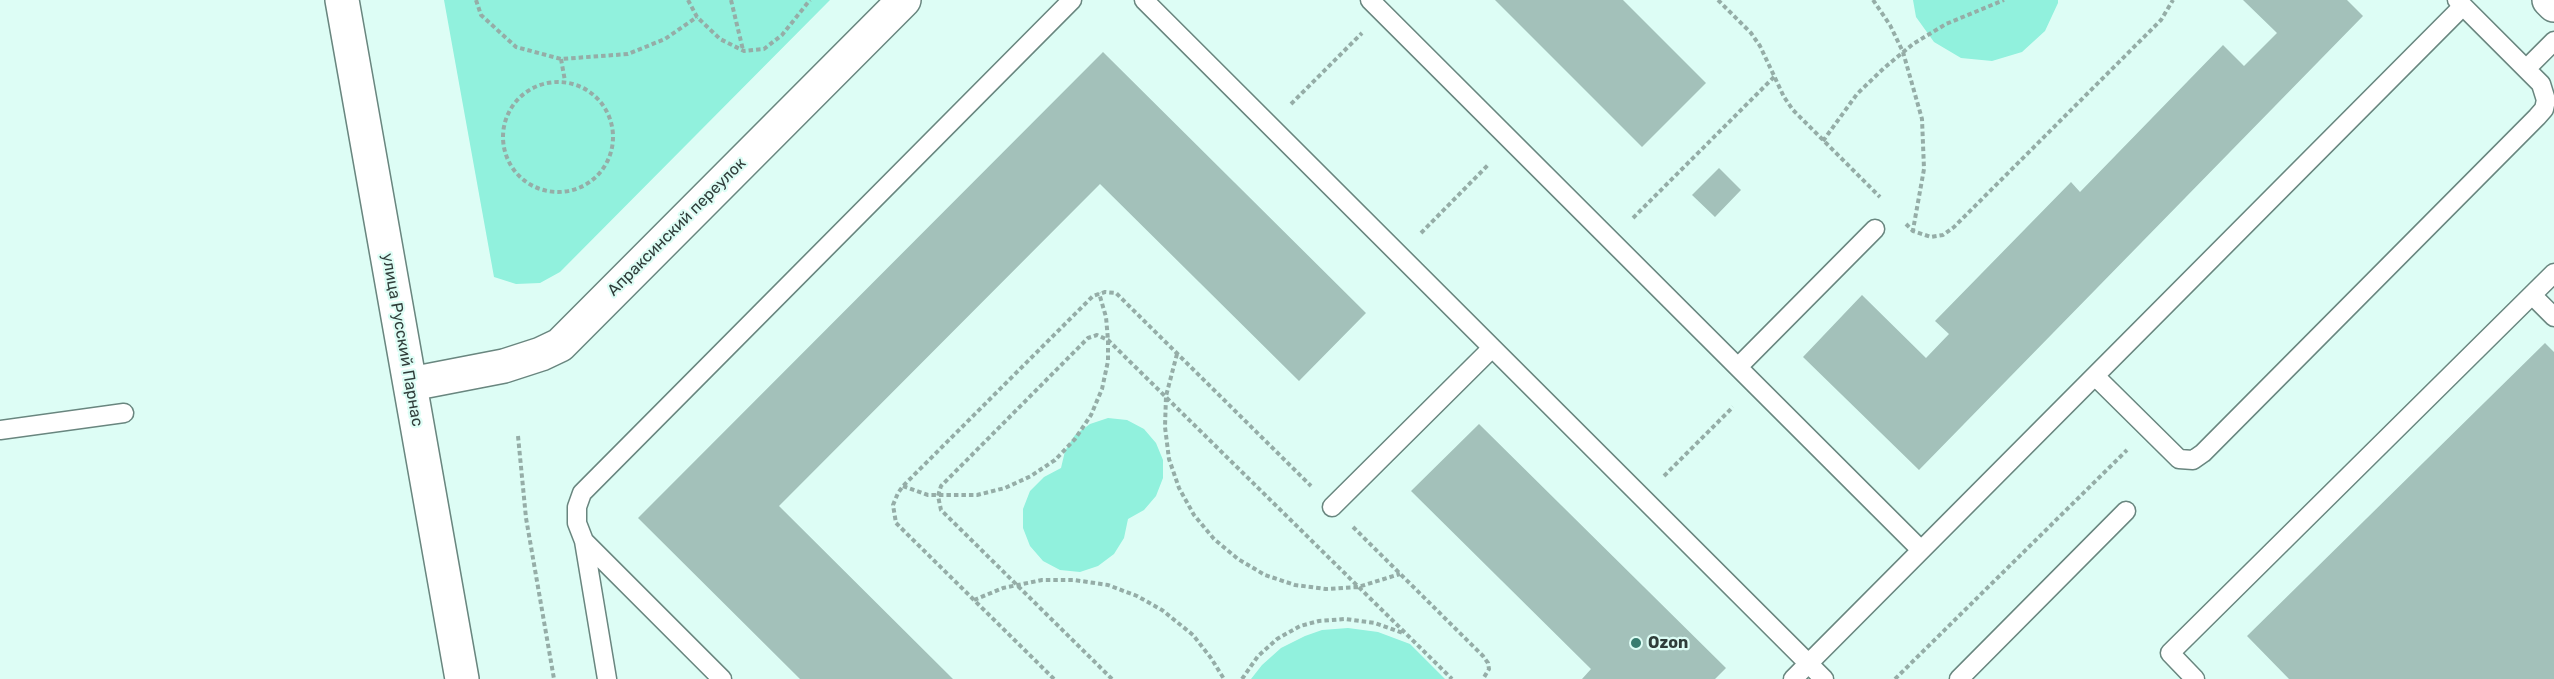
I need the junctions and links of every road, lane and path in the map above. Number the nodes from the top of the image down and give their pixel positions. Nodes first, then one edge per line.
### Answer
1 (342, 0) edge
2 (476, 0) edge
3 (688, 0) edge
4 (731, 0) edge
5 (810, 0) edge
6 (904, 0) edge
7 (1072, 0) edge
8 (1144, 0) edge
9 (1718, 0) edge
10 (1873, 0) edge
11 (2004, 0) edge
12 (2173, 0) edge
13 (2549, 0) edge
14 (2460, 3) edge
15 (2554, 5) edge
16 (1376, 6) edge
17 (697, 17) junction
18 (2554, 41) edge
19 (744, 51) junction
20 (1903, 52) junction
21 (561, 59) junction
22 (2526, 69) junction
23 (1775, 76) junction
24 (565, 81) junction
25 (1269, 125) junction
26 (1512, 141) junction
27 (1823, 141) junction
28 (1885, 203) dead end
29 (1899, 217) dead end
30 (1875, 229) dead end
31 (1913, 231) junction
32 (1611, 240) junction
33 (1399, 255) junction
34 (2554, 273) edge
35 (1099, 293) junction
36 (2532, 295) junction
37 (2554, 317) edge
38 (1108, 340) junction
39 (1491, 348) junction
40 (1177, 354) junction
41 (1738, 367) junction
42 (2095, 376) junction
43 (411, 384) junction
44 (1755, 384) junction
45 (1166, 396) junction
46 (124, 413) dead end
47 (2148, 429) junction
48 (0, 430) edge
49 (518, 436) dead end
50 (903, 486) junction
51 (938, 496) junction
52 (1642, 498) junction
53 (1332, 507) junction
54 (2126, 511) dead end
55 (584, 541) junction
56 (1921, 550) junction
57 (1400, 574) junction
58 (1017, 585) junction
59 (1359, 586) junction
60 (974, 600) junction
61 (1407, 634) junction
62 (1808, 664) junction
63 (462, 679) edge
64 (554, 679) edge
65 (607, 679) edge
66 (722, 679) edge
67 (1054, 679) edge
68 (1112, 679) edge
69 (1224, 679) edge
70 (1242, 679) edge
71 (1452, 679) edge
72 (1483, 679) edge
73 (1793, 679) edge
74 (1824, 679) edge
75 (1895, 679) edge
76 (1959, 679) edge
77 (2194, 679) edge

1 - 43 street, улица Русский Парнас
2 - 21 path
3 - 17 path
4 - 19 path
5 - 19 path
6 - 43 street, Апраксинский переулок
7 - 55 lane
8 - 25 lane
9 - 23 path
10 - 20 path
11 - 20 path
12 - 31 path
13 - 15 street
14 - 22 lane
14 - 42 lane
16 - 25 path
16 - 26 lane
17 - 19 path
17 - 21 path
18 - 22 lane
20 - 27 path
20 - 31 path
21 - 24 path
22 - 47 lane
23 - 27 path
23 - 32 path
24 - 24 path
25 - 33 lane
26 - 32 lane
26 - 33 path
27 - 28 path
29 - 31 path
30 - 41 lane
32 - 41 lane
33 - 39 lane
34 - 36 lane
35 - 38 path
35 - 40 path
35 - 50 path
36 - 37 lane
36 - 77 lane
38 - 45 path
38 - 51 path
38 - 51 path
39 - 52 lane
39 - 53 lane
40 - 45 path
40 - 53 path
41 - 44 lane
42 - 47 lane
42 - 56 lane
43 - 63 street, улица Русский Парнас
44 - 52 path
44 - 56 lane
45 - 59 path
45 - 59 path
46 - 48 lane
47 - 75 path
49 - 64 path
50 - 51 path
50 - 60 path
51 - 58 path
52 - 62 lane
53 - 57 path
54 - 76 lane
55 - 65 lane
55 - 66 lane
56 - 62 lane
57 - 59 path
57 - 72 path
58 - 60 path
58 - 68 path
58 - 69 path
59 - 61 path
60 - 67 path
61 - 70 path
61 - 71 path
62 - 73 lane
62 - 74 lane

